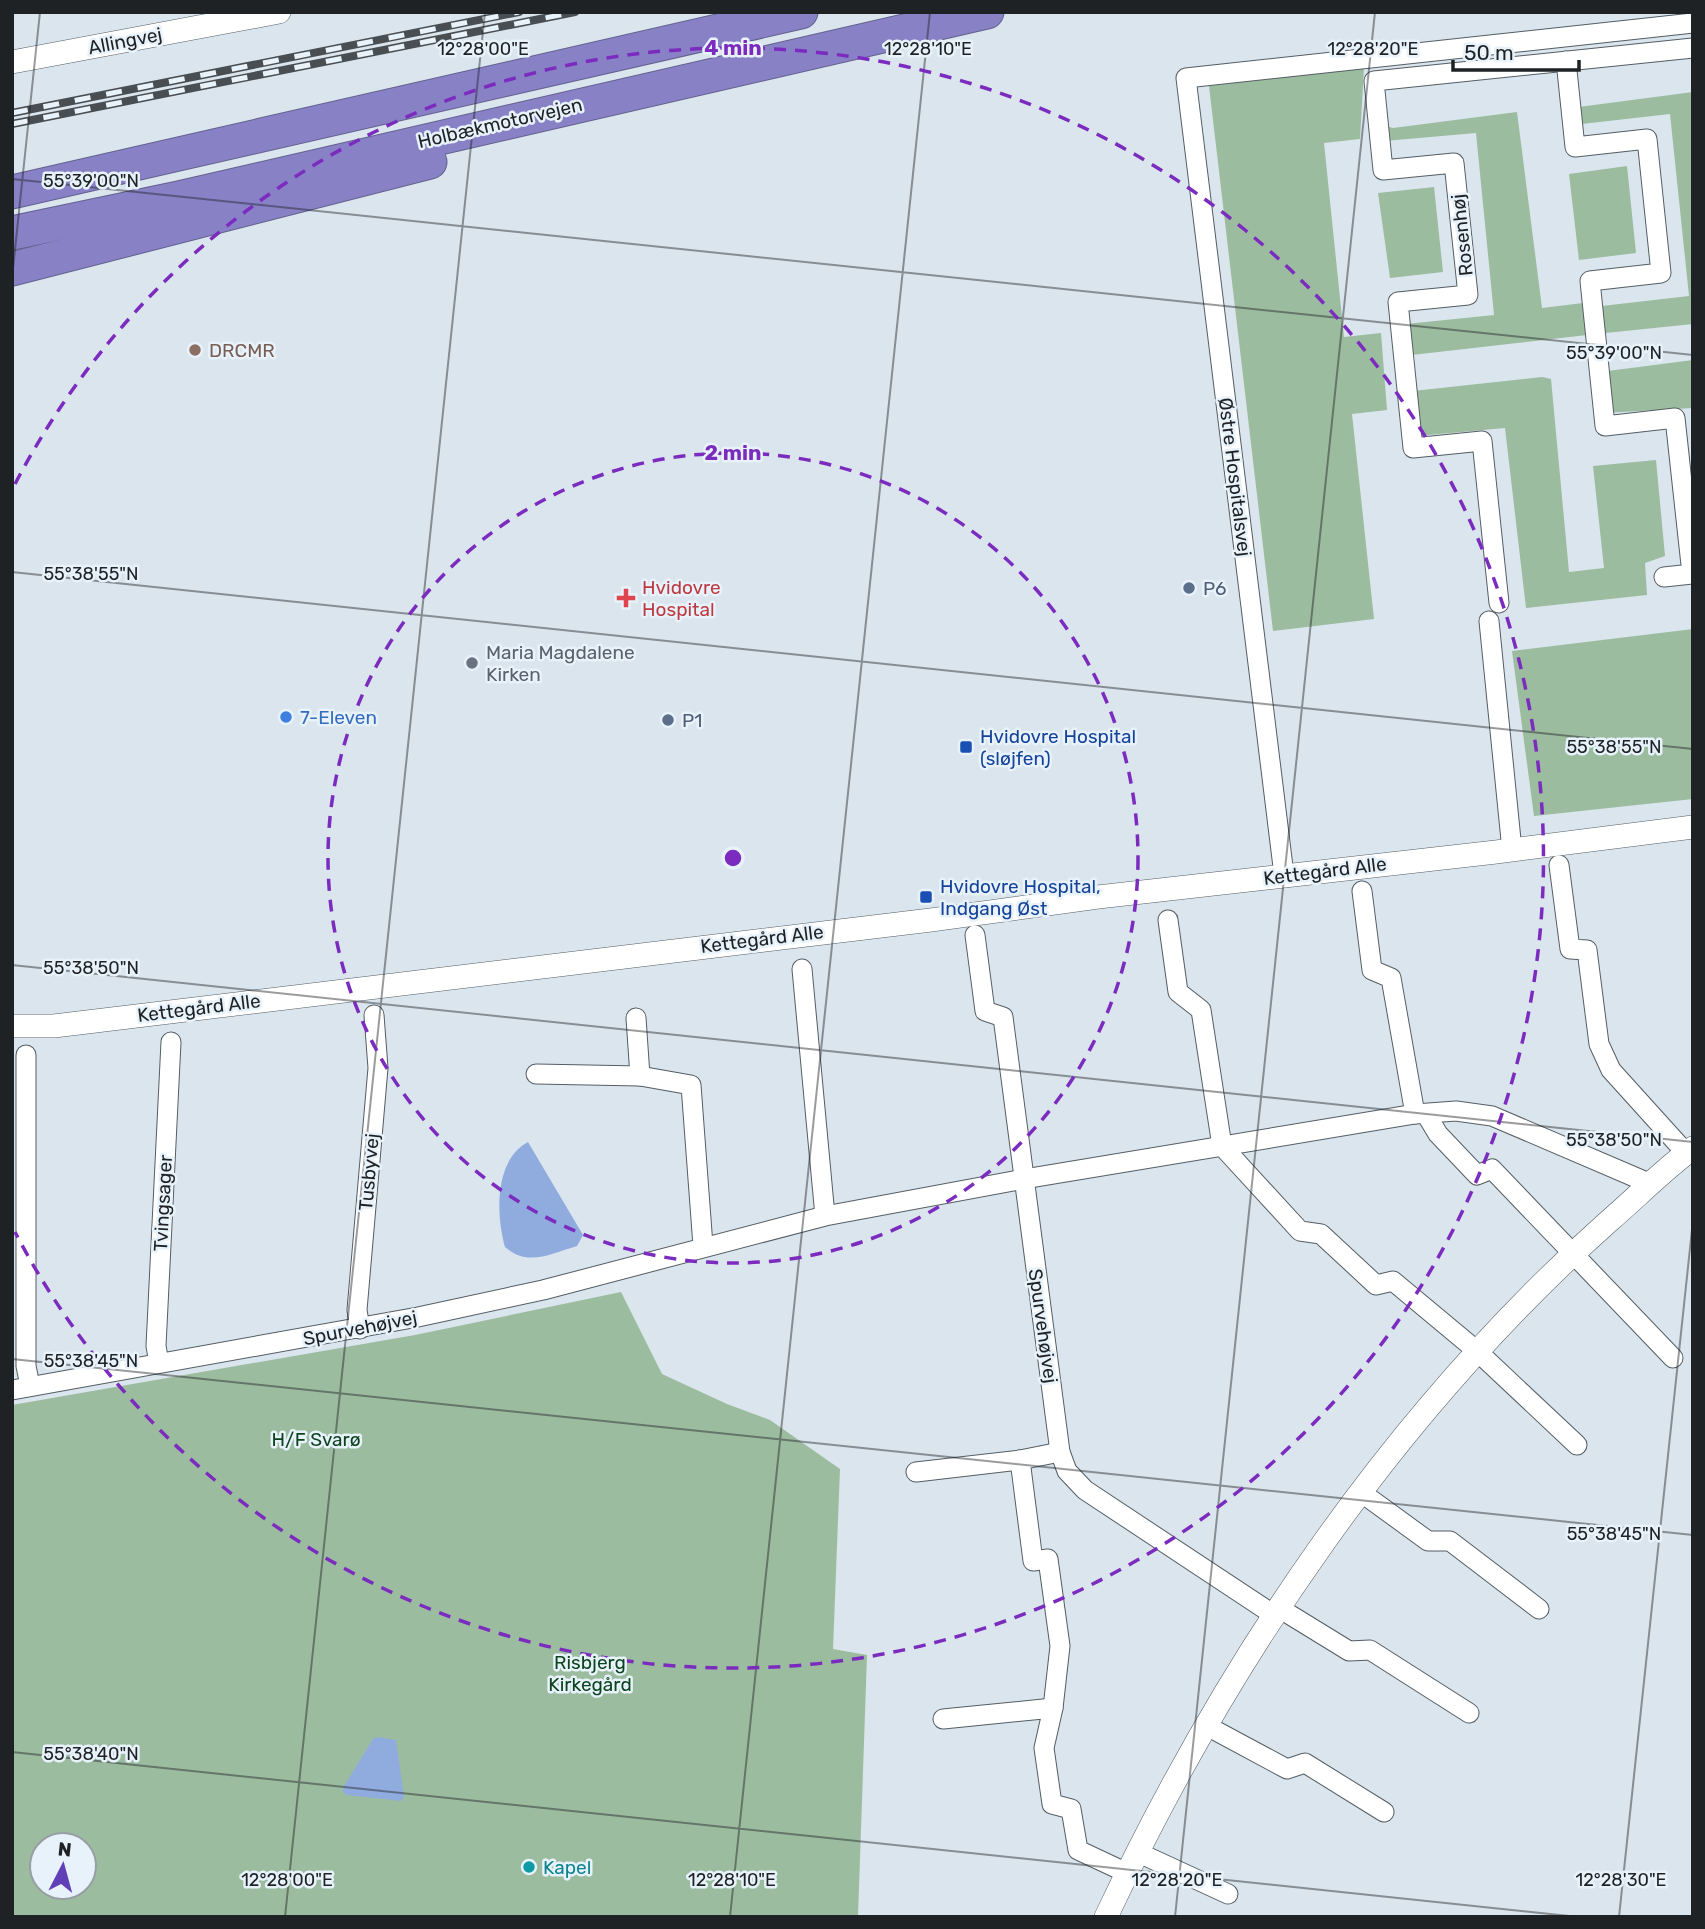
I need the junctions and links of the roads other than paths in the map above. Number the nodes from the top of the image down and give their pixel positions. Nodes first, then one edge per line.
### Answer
1 (279, 12) edge
2 (801, 12) edge
3 (987, 12) edge
4 (1693, 23) edge
5 (829, 47) junction
6 (1693, 48) edge
7 (1566, 61) junction
8 (12, 62) edge
9 (102, 172) junction
10 (12, 173) edge
11 (12, 192) edge
12 (12, 233) edge
13 (12, 269) edge
14 (1664, 577) dead end
15 (1499, 603) dead end
16 (1489, 621) dead end
17 (1693, 827) edge
18 (1512, 849) junction
19 (1559, 865) dead end
20 (1284, 876) junction
21 (1362, 891) dead end
22 (1168, 920) dead end
23 (975, 935) dead end
24 (802, 969) dead end
25 (374, 1015) dead end
26 (636, 1018) dead end
27 (12, 1026) edge
28 (171, 1042) dead end
29 (26, 1055) dead end
30 (536, 1074) dead end
31 (640, 1076) junction
32 (1421, 1114) junction
33 (1222, 1146) junction
34 (1689, 1150) edge
35 (1024, 1179) junction
36 (1651, 1184) junction
37 (825, 1216) junction
38 (703, 1246) junction
39 (1573, 1253) junction
40 (360, 1329) junction
41 (1477, 1350) junction
42 (1673, 1357) dead end
43 (159, 1363) junction
44 (21, 1388) edge
45 (1577, 1445) dead end
46 (1060, 1452) junction
47 (1020, 1460) junction
48 (916, 1472) dead end
49 (1362, 1493) junction
50 (1539, 1609) dead end
51 (1276, 1611) junction
52 (1054, 1708) junction
53 (1469, 1713) dead end
54 (943, 1719) dead end
55 (1207, 1726) junction
56 (1384, 1812) dead end
57 (1132, 1862) junction
58 (1228, 1894) dead end
59 (1106, 1917) edge

1 - 8 street, Allingvej
2 - 9 highway
3 - 5 highway, Holbækmotorvejen
4 - 20 street, Østre Hospitalsvej
5 - 12 highway, Holbækmotorvejen
5 - 13 highway
6 - 7 street, Rosenhøj
7 - 14 street
7 - 15 street, Rosenhøj
9 - 10 highway
9 - 11 highway
16 - 18 street
17 - 18 street, Kettegård Alle
18 - 20 street, Kettegård Alle
19 - 34 street
20 - 27 street, Kettegård Alle
21 - 32 street
22 - 33 street
23 - 35 street, Spurvehøjvej
24 - 37 street
25 - 40 street, Tusbyvej
26 - 31 street
28 - 43 street, Tvingsager
29 - 44 street
30 - 31 street
31 - 38 street
32 - 33 street, Spurvehøjvej
32 - 36 street, Spurvehøjvej
32 - 39 street
33 - 35 street, Spurvehøjvej
33 - 41 street
34 - 36 street
35 - 37 street, Spurvehøjvej
35 - 46 street, Spurvehøjvej
36 - 39 street
37 - 38 street, Spurvehøjvej
38 - 40 street, Spurvehøjvej
39 - 41 street
39 - 42 street
40 - 43 street, Spurvehøjvej
41 - 45 street
41 - 49 street
43 - 44 street, Spurvehøjvej
46 - 47 street
46 - 51 street, Spurvehøjvej
47 - 48 street
47 - 52 street
49 - 50 street
49 - 51 street
51 - 53 street
51 - 55 street
52 - 54 street
52 - 57 street
55 - 56 street
55 - 57 street
57 - 58 street
57 - 59 street

